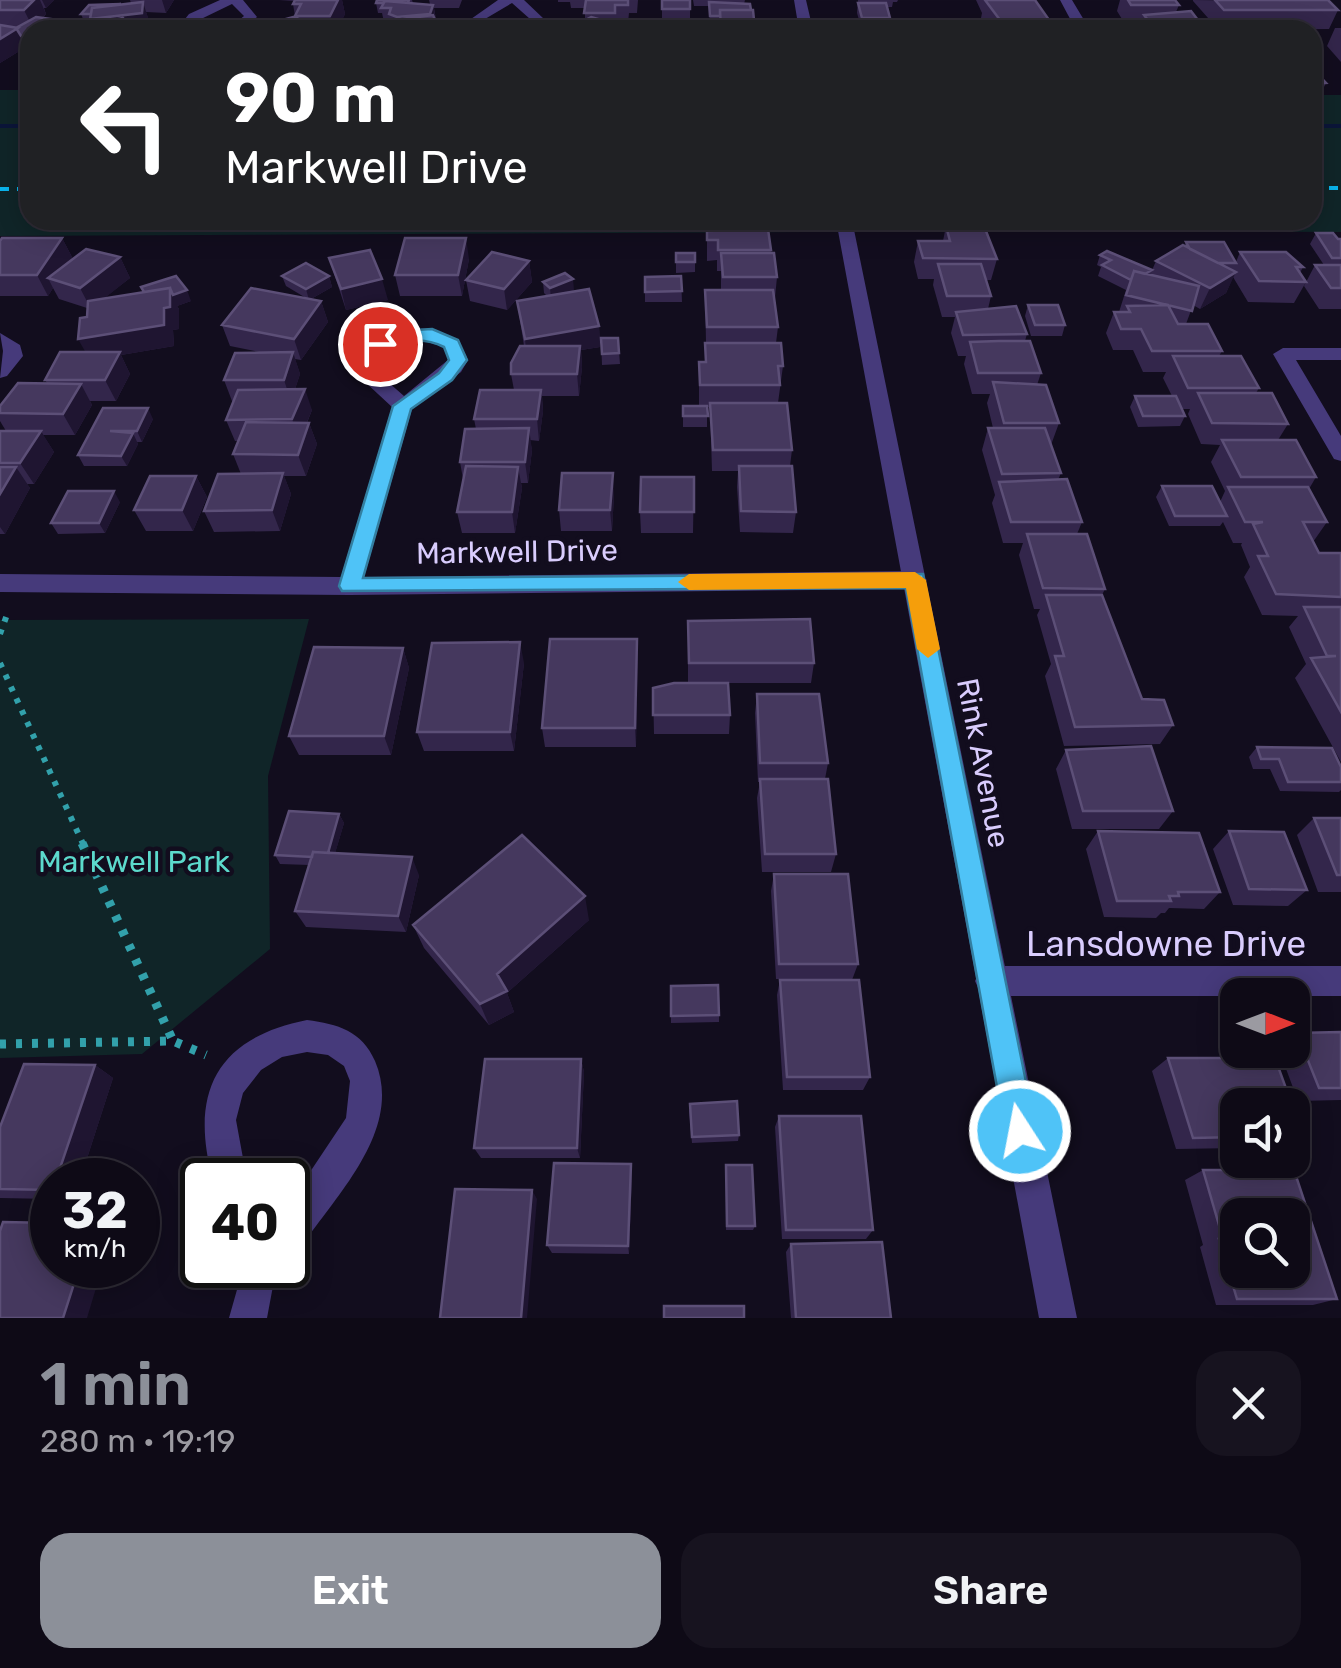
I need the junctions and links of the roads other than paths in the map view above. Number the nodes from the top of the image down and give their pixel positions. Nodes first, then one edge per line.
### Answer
1 (233, 0) edge
2 (507, 0) edge
3 (516, 0) edge
4 (191, 20) edge
5 (247, 20) edge
6 (478, 20) edge
7 (536, 20) edge
8 (846, 230) edge
9 (0, 340) edge
10 (1341, 354) edge
11 (0, 372) edge
12 (402, 406) junction
13 (1341, 454) edge
14 (915, 580) junction
15 (0, 583) edge
16 (350, 586) junction
17 (991, 981) junction
18 (1341, 981) edge
19 (226, 1158) edge
20 (310, 1200) edge
21 (254, 1288) edge
22 (248, 1318) edge
23 (1058, 1318) edge

1 - 4 street
1 - 5 street
2 - 6 street
3 - 7 street
8 - 14 street, Rink Avenue
9 - 11 street
10 - 13 street
12 - 12 street
12 - 16 street
14 - 16 street, Markwell Drive
14 - 17 street, Rink Avenue
15 - 16 street, Markwell Drive
17 - 18 street, Lansdowne Drive
17 - 23 street, Rink Avenue
19 - 20 street
21 - 22 street

